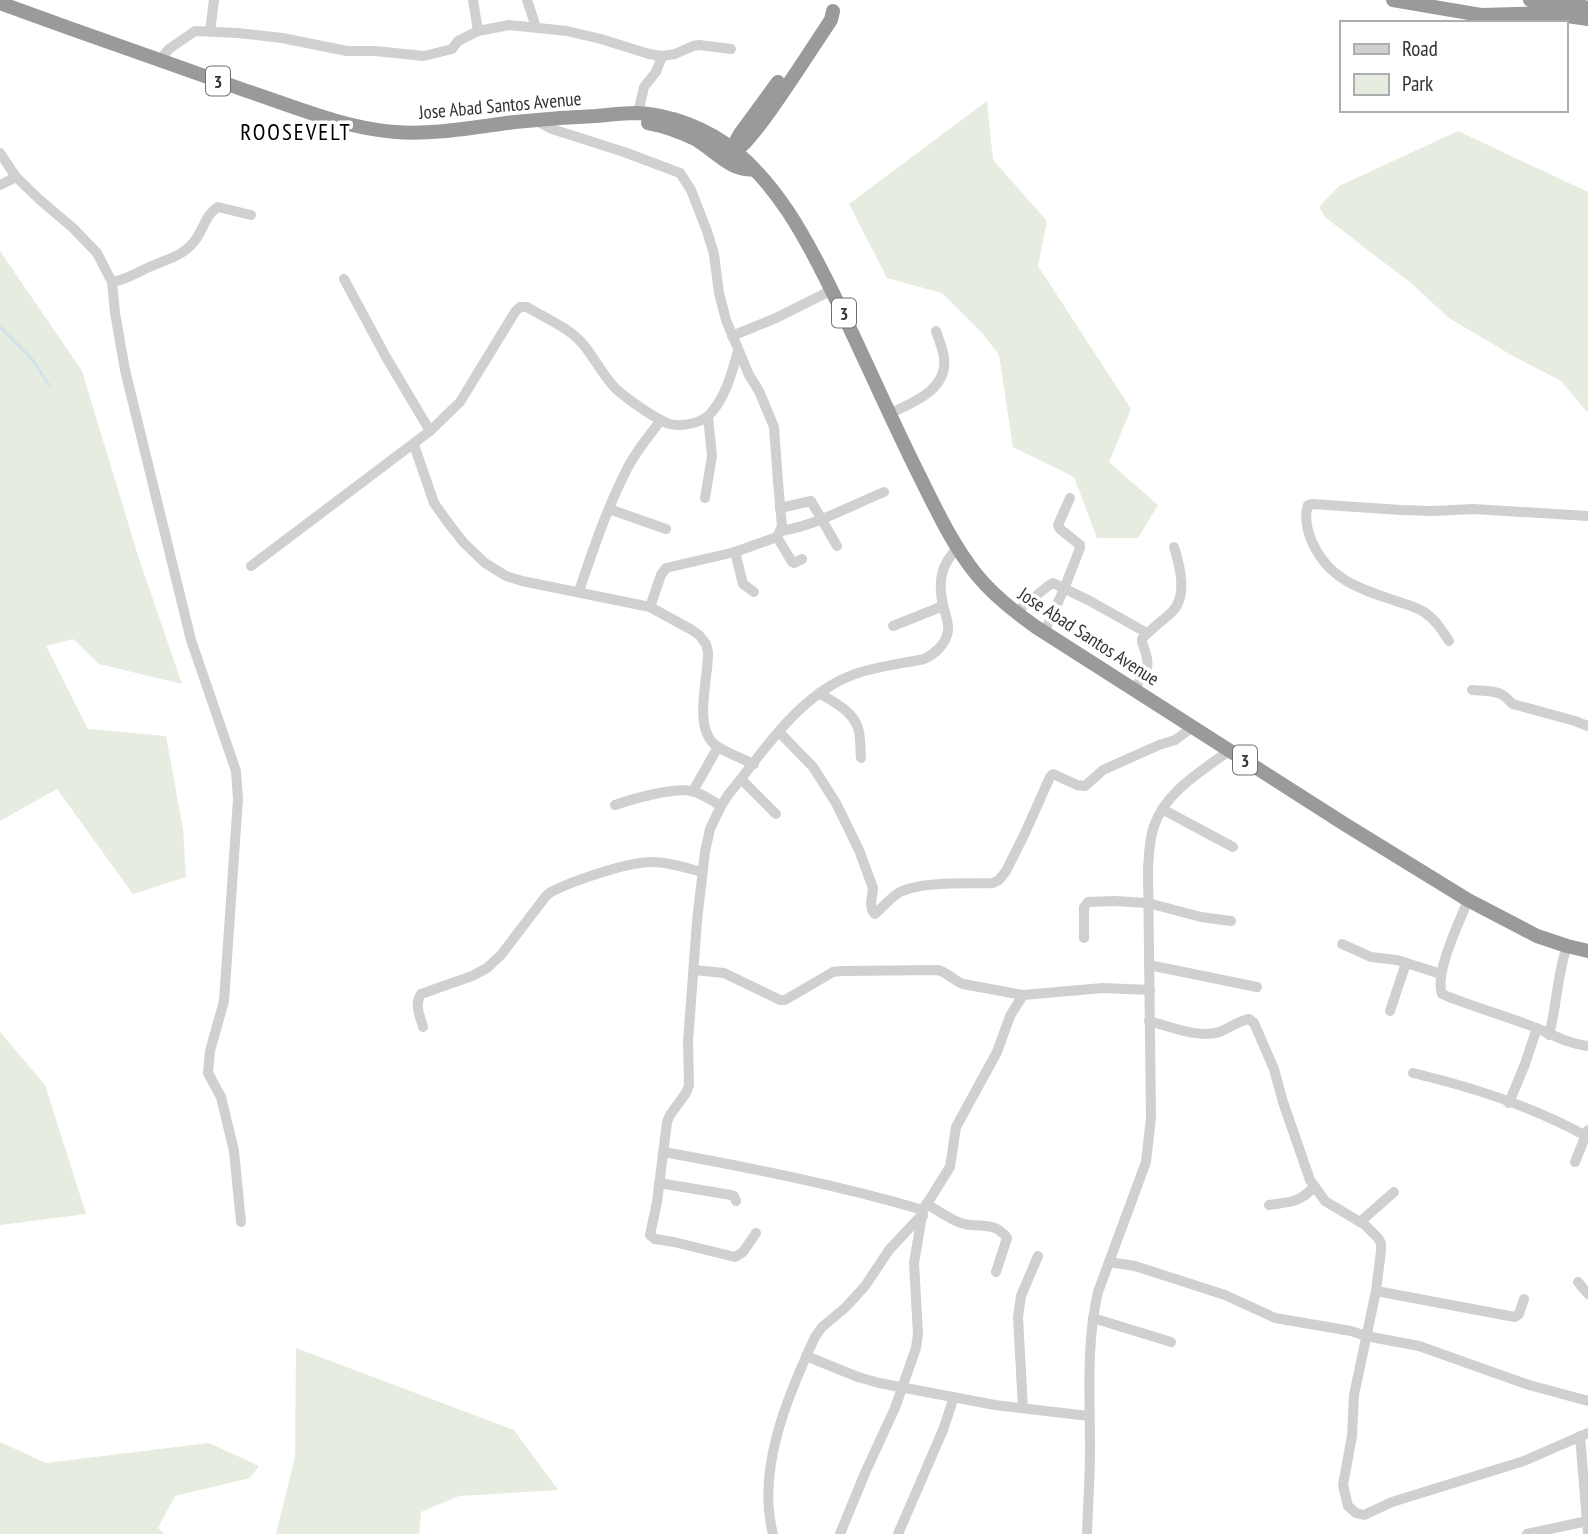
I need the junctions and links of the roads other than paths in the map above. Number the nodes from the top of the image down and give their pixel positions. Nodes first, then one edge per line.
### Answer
1 (214, 0) edge
2 (472, 0) edge
3 (527, 0) edge
4 (1393, 0) edge
5 (1530, 0) edge
6 (1555, 0) edge
7 (0, 3) edge
8 (836, 5) edge
9 (1588, 8) edge
10 (1588, 17) edge
11 (537, 27) junction
12 (210, 31) junction
13 (478, 32) junction
14 (732, 49) dead end
15 (662, 56) junction
16 (159, 61) junction
17 (762, 112) junction
18 (638, 113) junction
19 (604, 116) junction
20 (534, 120) junction
21 (705, 138) junction
22 (735, 151) junction
23 (0, 153) edge
24 (754, 169) junction
25 (16, 177) junction
26 (0, 185) edge
27 (251, 215) dead end
28 (344, 279) dead end
29 (112, 282) junction
30 (832, 290) junction
31 (936, 331) dead end
32 (732, 336) junction
33 (738, 350) junction
34 (889, 414) junction
35 (708, 416) junction
36 (661, 420) junction
37 (430, 431) junction
38 (414, 445) junction
39 (884, 492) dead end
40 (705, 498) dead end
41 (1070, 498) dead end
42 (780, 508) junction
43 (609, 509) junction
44 (1588, 516) edge
45 (822, 519) junction
46 (666, 529) dead end
47 (779, 534) junction
48 (837, 546) dead end
49 (1174, 547) dead end
50 (958, 548) junction
51 (735, 552) junction
52 (802, 559) dead end
53 (251, 566) dead end
54 (1064, 589) junction
55 (579, 592) junction
56 (754, 592) dead end
57 (943, 606) junction
58 (650, 607) junction
59 (1015, 612) junction
60 (893, 626) dead end
61 (1044, 633) junction
62 (1147, 633) junction
63 (1449, 641) dead end
64 (1134, 690) junction
65 (1472, 690) dead end
66 (818, 693) junction
67 (1588, 726) edge
68 (1193, 727) junction
69 (779, 732) junction
70 (718, 747) junction
71 (1230, 750) junction
72 (861, 758) dead end
73 (754, 764) junction
74 (741, 779) junction
75 (693, 791) junction
76 (615, 805) dead end
77 (721, 806) junction
78 (1162, 809) junction
79 (776, 814) dead end
80 (1233, 847) dead end
81 (702, 872) junction
82 (1468, 900) junction
83 (1148, 903) junction
84 (1231, 921) dead end
85 (1084, 938) dead end
86 (1342, 944) dead end
87 (1567, 946) junction
88 (1588, 951) edge
89 (1406, 963) junction
90 (1149, 965) junction
91 (694, 970) junction
92 (1441, 974) junction
93 (1257, 987) dead end
94 (1150, 990) junction
95 (1023, 995) junction
96 (1390, 1011) dead end
97 (1149, 1021) junction
98 (423, 1027) dead end
99 (1537, 1028) junction
100 (1549, 1035) junction
101 (1588, 1046) edge
102 (1413, 1073) dead end
103 (1509, 1103) junction
104 (1587, 1133) edge
105 (664, 1152) junction
106 (1575, 1162) dead end
107 (659, 1183) junction
108 (1314, 1187) junction
109 (1394, 1192) dead end
110 (736, 1201) dead end
111 (1269, 1205) dead end
112 (924, 1210) junction
113 (241, 1222) dead end
114 (1360, 1222) junction
115 (756, 1233) dead end
116 (1038, 1256) dead end
117 (1109, 1262) junction
118 (996, 1272) dead end
119 (1578, 1282) dead end
120 (1376, 1291) junction
121 (1588, 1294) edge
122 (1524, 1299) dead end
123 (1093, 1318) junction
124 (1366, 1336) junction
125 (1171, 1342) dead end
126 (806, 1356) junction
127 (902, 1387) junction
128 (954, 1397) junction
129 (1588, 1401) edge
130 (1023, 1408) junction
131 (1089, 1416) junction
132 (1584, 1434) edge
133 (1587, 1521) edge
134 (774, 1534) edge
135 (840, 1534) edge
136 (898, 1534) edge
137 (1087, 1534) edge
138 (1527, 1534) edge
139 (1588, 1534) edge

1 - 12 street
2 - 13 street
3 - 11 street
4 - 10 highway
5 - 10 highway
6 - 9 highway
7 - 16 highway, Jose Abad Santos Avenue / 3
8 - 17 highway
11 - 13 street
11 - 15 street
12 - 13 street
12 - 16 street
14 - 15 street
15 - 18 street
16 - 20 highway, Jose Abad Santos Avenue / 3
17 - 21 highway
17 - 22 highway
17 - 24 highway
18 - 19 highway, Jose Abad Santos Avenue / 3
18 - 21 highway, Jose Abad Santos Avenue / 3
19 - 20 highway, Jose Abad Santos Avenue / 3
19 - 21 highway, Jose Abad Santos Avenue / 3
20 - 32 street
21 - 22 highway
21 - 24 highway, Jose Abad Santos Avenue / 3
22 - 24 highway, Jose Abad Santos Avenue / 3
23 - 25 street
24 - 30 highway, Jose Abad Santos Avenue / 3
25 - 26 street
25 - 29 street
27 - 29 street
28 - 37 street
29 - 113 street
30 - 32 street
30 - 34 highway, Jose Abad Santos Avenue / 3
31 - 34 street
32 - 33 street
33 - 35 street
33 - 42 street
34 - 50 highway, Jose Abad Santos Avenue / 3
35 - 36 street
35 - 40 street
36 - 37 street
36 - 43 street
37 - 38 street
38 - 53 street
38 - 55 street
39 - 45 street
41 - 54 street
42 - 45 street
42 - 47 street
43 - 46 street
43 - 55 street
44 - 63 street
45 - 47 street
45 - 48 street
47 - 51 street
47 - 52 street
49 - 62 street
50 - 57 street
50 - 59 highway, Jose Abad Santos Avenue / 3
51 - 56 street
51 - 58 street
54 - 59 street
54 - 61 street
54 - 62 street
55 - 58 street
57 - 60 street
57 - 66 street
58 - 70 street
59 - 61 highway, Jose Abad Santos Avenue / 3
61 - 64 highway, Jose Abad Santos Avenue / 3
62 - 64 street
64 - 68 highway, Jose Abad Santos Avenue / 3
65 - 67 street
66 - 69 street
66 - 72 street
68 - 69 street
68 - 71 highway, Jose Abad Santos Avenue / 3
69 - 73 street
70 - 73 street
70 - 75 street
71 - 78 street
71 - 82 highway, Jose Abad Santos Avenue / 3
73 - 74 street
74 - 77 street
74 - 79 street
75 - 76 street
75 - 77 street
77 - 81 street
78 - 80 street
78 - 83 street
81 - 91 street
81 - 98 street
82 - 87 highway, Jose Abad Santos Avenue / 3
82 - 92 street
83 - 84 street
83 - 85 street
83 - 90 street
86 - 89 street
87 - 88 highway, Jose Abad Santos Avenue / 3
87 - 100 street
89 - 92 street
89 - 96 street
90 - 93 street
90 - 94 street
91 - 95 street
91 - 105 street
92 - 99 street
94 - 95 street
94 - 97 street
95 - 112 street
97 - 108 street
97 - 117 street
99 - 100 street
99 - 103 street
100 - 101 street
102 - 103 street
103 - 104 street
104 - 106 street
105 - 107 street
105 - 112 street
107 - 110 street
107 - 115 street
108 - 111 street
108 - 114 street
109 - 114 street
112 - 118 street
112 - 126 street
112 - 127 street
114 - 120 street
116 - 130 street
117 - 123 street
117 - 124 street
119 - 121 street
120 - 122 street
120 - 124 street
123 - 125 street
123 - 131 street
124 - 129 street
124 - 132 street
126 - 127 street
126 - 134 street
127 - 128 street
127 - 135 street
128 - 130 street
128 - 136 street
130 - 131 street
131 - 137 street
132 - 133 street
133 - 138 street
133 - 139 street

